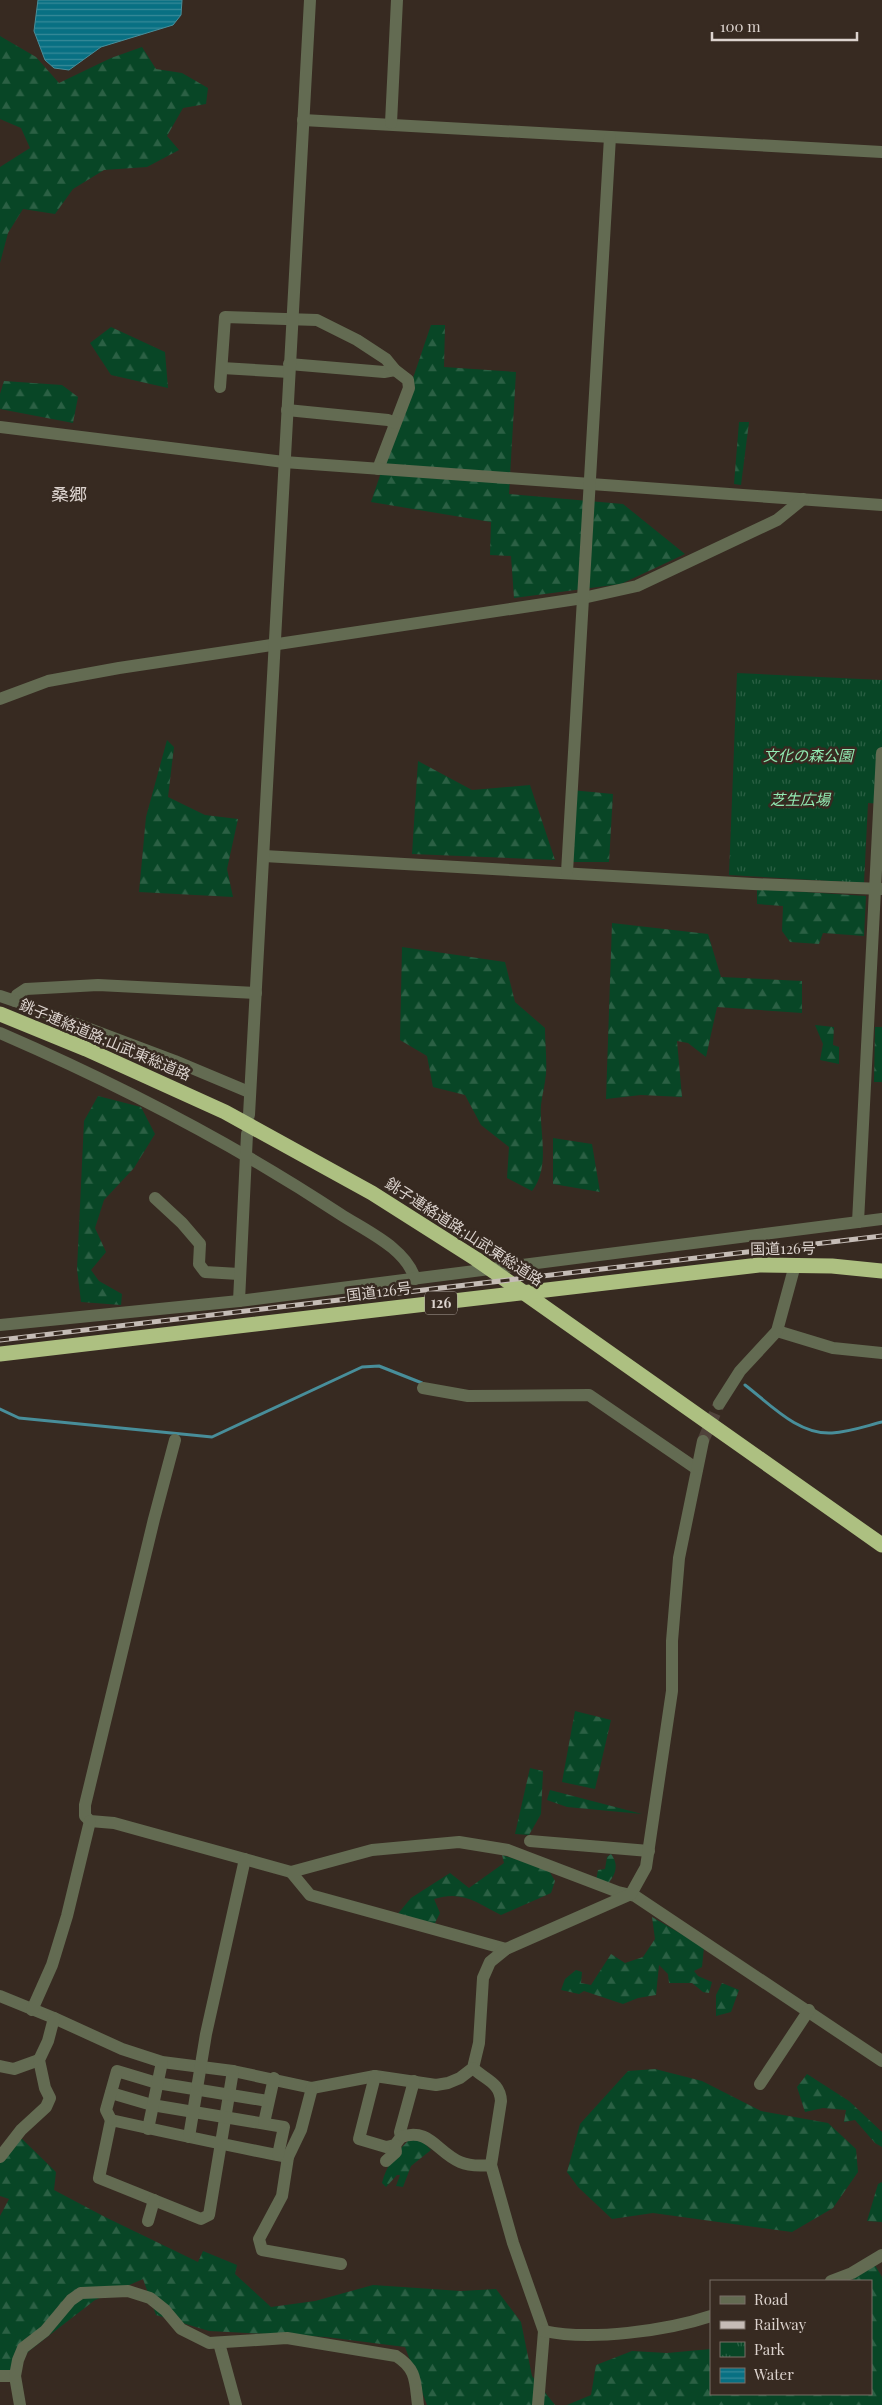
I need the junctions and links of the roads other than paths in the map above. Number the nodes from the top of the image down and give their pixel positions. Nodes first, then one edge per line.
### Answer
1 (310, 0) edge
2 (397, 0) edge
3 (303, 120) junction
4 (391, 123) junction
5 (610, 137) junction
6 (882, 152) edge
7 (292, 319) junction
8 (222, 368) junction
9 (289, 368) junction
10 (395, 370) junction
11 (220, 387) dead end
12 (286, 410) junction
13 (395, 423) junction
14 (0, 427) edge
15 (284, 462) junction
16 (378, 469) junction
17 (590, 485) junction
18 (803, 499) junction
19 (882, 504) edge
20 (583, 598) junction
21 (274, 645) junction
22 (0, 699) edge
23 (882, 753) edge
24 (264, 856) junction
25 (567, 872) junction
26 (879, 888) edge
27 (256, 993) junction
28 (0, 996) edge
29 (15, 1001) junction
30 (0, 1014) edge
31 (0, 1033) edge
32 (248, 1092) junction
33 (248, 1115) dead end
34 (247, 1134) dead end
35 (247, 1154) junction
36 (155, 1198) dead end
37 (882, 1219) edge
38 (858, 1222) junction
39 (795, 1265) junction
40 (882, 1272) edge
41 (239, 1274) junction
42 (415, 1279) junction
43 (239, 1301) junction
44 (0, 1325) edge
45 (777, 1331) junction
46 (882, 1353) edge
47 (0, 1354) edge
48 (423, 1388) dead end
49 (719, 1404) tunnel mouth
50 (175, 1440) dead end
51 (703, 1441) tunnel mouth
52 (697, 1469) junction
53 (879, 1543) edge
54 (90, 1821) junction
55 (530, 1841) dead end
56 (649, 1852) junction
57 (245, 1859) junction
58 (291, 1872) junction
59 (631, 1894) junction
60 (506, 1949) junction
61 (0, 1996) edge
62 (32, 2010) junction
63 (809, 2010) junction
64 (54, 2018) junction
65 (39, 2060) junction
66 (882, 2060) edge
67 (162, 2062) junction
68 (0, 2066) edge
69 (200, 2067) junction
70 (473, 2068) junction
71 (233, 2071) junction
72 (375, 2076) junction
73 (274, 2078) junction
74 (414, 2081) junction
75 (157, 2084) junction
76 (760, 2084) dead end
77 (312, 2088) junction
78 (198, 2090) junction
79 (111, 2093) junction
80 (229, 2095) junction
81 (268, 2101) junction
82 (152, 2105) junction
83 (194, 2111) junction
84 (225, 2116) junction
85 (111, 2120) junction
86 (264, 2123) junction
87 (148, 2129) junction
88 (188, 2137) junction
89 (398, 2141) junction
90 (220, 2143) junction
91 (283, 2156) junction
92 (0, 2157) edge
93 (386, 2161) dead end
94 (491, 2165) junction
95 (154, 2200) junction
96 (148, 2221) dead end
97 (277, 2243) dead end
98 (882, 2255) edge
99 (289, 2256) junction
100 (341, 2264) dead end
101 (833, 2280) edge
102 (710, 2316) edge
103 (544, 2331) junction
104 (219, 2343) junction
105 (0, 2376) edge
106 (15, 2376) junction
107 (20, 2405) edge
108 (236, 2405) edge
109 (418, 2405) edge
110 (538, 2405) edge

1 - 3 street
2 - 4 street
3 - 4 street
3 - 7 street
4 - 5 street
5 - 6 street
5 - 17 street
7 - 8 street
7 - 9 street
7 - 10 street
8 - 9 street
8 - 11 street
9 - 10 street
9 - 12 street
10 - 13 street
12 - 13 street
12 - 15 street
13 - 16 street
14 - 15 street
15 - 16 street
15 - 21 street
16 - 17 street
17 - 18 street
17 - 20 street
18 - 19 street
18 - 20 street
20 - 21 street
20 - 25 street
21 - 22 street
21 - 24 street
23 - 26 street
24 - 25 street
24 - 27 street
25 - 26 street
26 - 38 street
27 - 29 street
27 - 32 street
28 - 29 street
29 - 32 street
30 - 53 highway, 銚子連絡道路;山武東総道路
31 - 35 street
32 - 33 street
34 - 35 street
35 - 41 street
35 - 42 street
36 - 41 street
37 - 38 street
38 - 42 street
39 - 40 highway, 国道126号 / 126
39 - 45 street
39 - 47 highway, 国道126号 / 126
41 - 43 street
42 - 43 street
43 - 44 street
45 - 46 street
45 - 49 street
48 - 52 street
50 - 54 street
51 - 52 street
52 - 56 street
54 - 57 street
54 - 62 street
55 - 56 street
56 - 59 street
57 - 58 street
57 - 69 street
58 - 59 street
58 - 60 street
59 - 60 street
59 - 63 street
60 - 70 street
61 - 62 street
62 - 64 street
63 - 66 street
63 - 76 street
64 - 65 street
64 - 67 street
65 - 68 street
65 - 92 street
67 - 69 street
67 - 75 street
69 - 71 street
69 - 78 street
70 - 74 street
70 - 94 street
71 - 73 street
71 - 80 street
72 - 74 street
72 - 77 street
72 - 89 street
73 - 77 street
73 - 81 street
74 - 89 street
75 - 78 street
75 - 79 street
75 - 82 street
77 - 91 street
78 - 80 street
78 - 83 street
79 - 82 street
79 - 85 street
80 - 81 street
80 - 84 street
81 - 86 street
82 - 83 street
82 - 87 street
83 - 84 street
83 - 88 street
84 - 86 street
84 - 90 street
85 - 87 street
85 - 95 street
86 - 91 street
87 - 88 street
88 - 90 street
89 - 93 street
89 - 94 street
90 - 91 street
90 - 95 street
91 - 99 street
94 - 103 street
95 - 96 street
97 - 99 street
98 - 101 street
99 - 100 street
102 - 103 street
103 - 110 street
104 - 106 street
104 - 108 street
104 - 109 street
105 - 106 street
106 - 107 street

